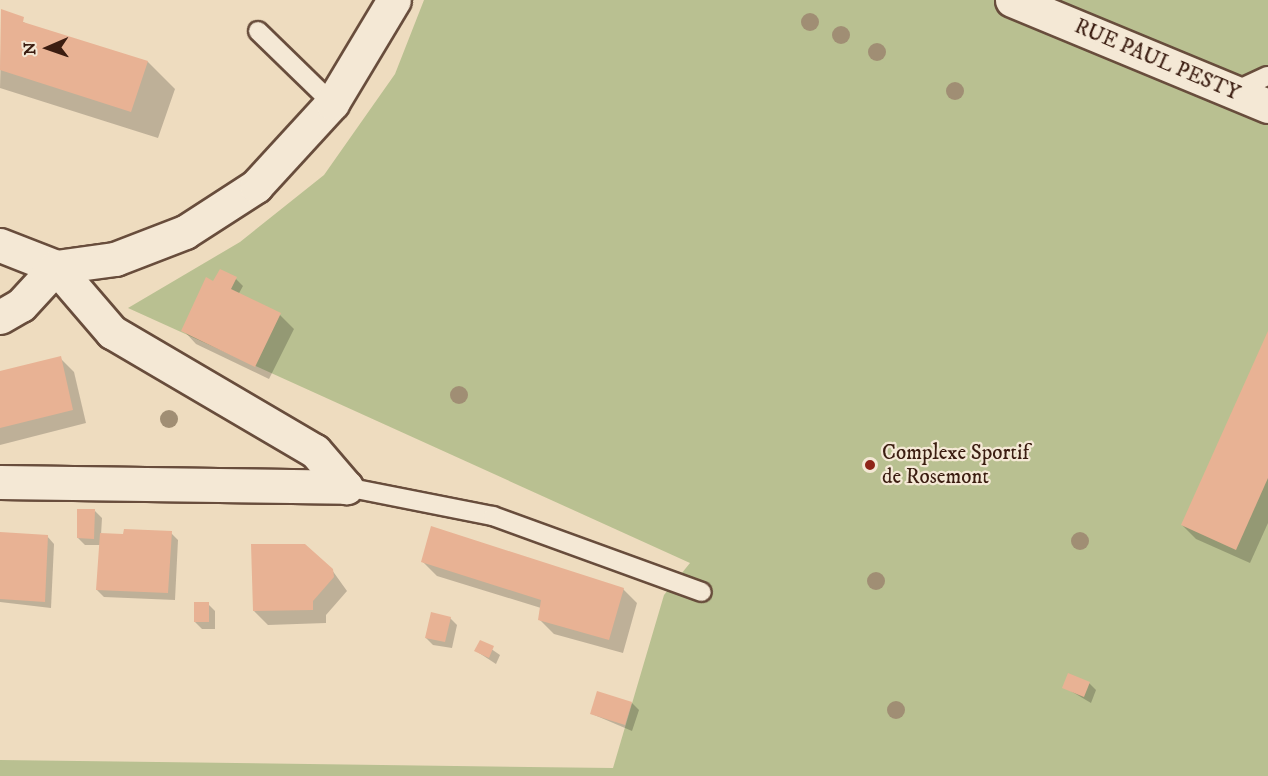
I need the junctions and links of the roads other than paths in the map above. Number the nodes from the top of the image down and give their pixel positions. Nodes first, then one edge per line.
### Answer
1 (394, 0) edge
2 (1012, 0) edge
3 (258, 31) dead end
4 (1268, 76) edge
5 (1233, 92) junction
6 (332, 103) junction
7 (1268, 106) edge
8 (0, 245) edge
9 (56, 267) junction
10 (0, 317) edge
11 (0, 482) edge
12 (346, 486) junction
13 (702, 592) dead end

1 - 6 street
2 - 5 street, RUE PAUL PESTY
3 - 6 lane
4 - 5 lane
5 - 7 street, RUE PAUL PESTY
6 - 9 street
8 - 9 street
9 - 10 street
9 - 12 street
11 - 12 street
12 - 13 lane

